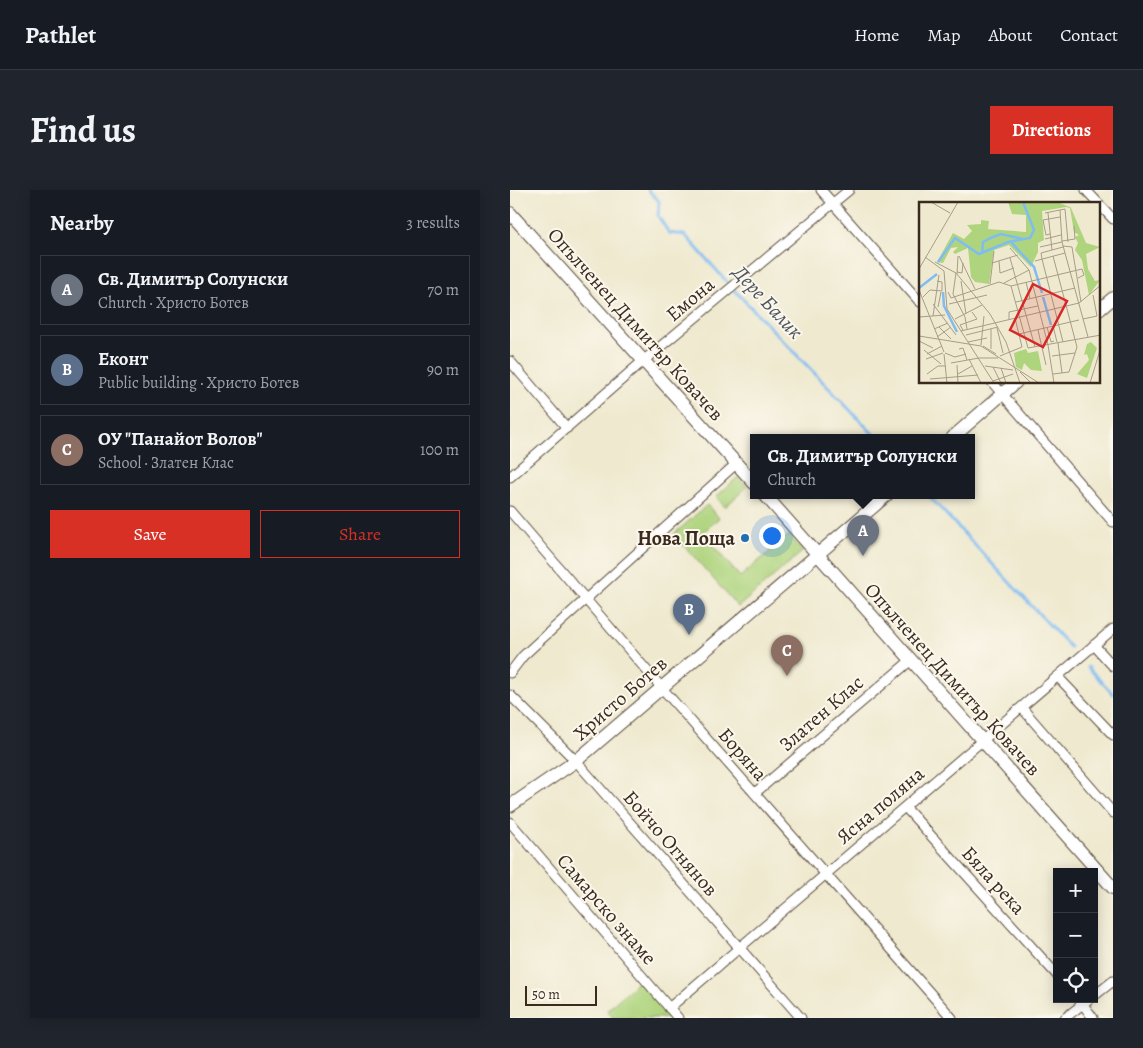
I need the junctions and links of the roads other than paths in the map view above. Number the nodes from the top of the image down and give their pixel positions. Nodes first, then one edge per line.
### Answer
1 (822, 190) edge
2 (849, 190) edge
3 (1086, 190) edge
4 (1097, 202) edge
5 (833, 204) junction
6 (1100, 205) edge
7 (510, 213) edge
8 (1113, 220) edge
9 (1113, 298) edge
10 (919, 301) edge
11 (1100, 309) edge
12 (510, 360) edge
13 (643, 361) junction
14 (994, 384) edge
15 (1014, 384) edge
16 (1003, 394) junction
17 (567, 428) junction
18 (957, 434) edge
19 (737, 462) junction
20 (510, 478) edge
21 (750, 478) edge
22 (769, 499) edge
23 (882, 499) edge
24 (510, 511) edge
25 (1113, 522) edge
26 (818, 555) junction
27 (586, 600) junction
28 (1113, 629) edge
29 (1094, 645) junction
30 (911, 660) junction
31 (1113, 666) edge
32 (510, 674) edge
33 (1058, 677) junction
34 (661, 687) junction
35 (510, 695) edge
36 (1022, 708) junction
37 (1113, 735) edge
38 (983, 741) junction
39 (576, 760) junction
40 (755, 794) junction
41 (510, 806) edge
42 (905, 807) junction
43 (1113, 813) edge
44 (510, 822) edge
45 (826, 874) junction
46 (1113, 888) edge
47 (740, 948) junction
48 (1053, 971) edge
49 (1113, 981) edge
50 (1098, 993) edge
51 (1082, 1003) edge
52 (1085, 1003) edge
53 (669, 1008) junction
54 (678, 1018) edge
55 (801, 1018) edge
56 (952, 1018) edge
57 (1065, 1018) edge
58 (1093, 1018) edge

1 - 5 street
2 - 5 street, Емона
3 - 4 street
5 - 10 street
5 - 13 street, Емона
6 - 8 street
7 - 13 street, Опълченец Димитър Ковачев
9 - 11 street
12 - 17 street
13 - 17 street, Емона
13 - 19 street, Опълченец Димитър Ковачев
14 - 16 street
15 - 16 street
16 - 18 street
16 - 25 street
17 - 20 street, Емона
19 - 21 street, Опълченец Димитър Ковачев
19 - 27 street
22 - 26 street, Опълченец Димитър Ковачев
23 - 26 street, Христо Ботев
24 - 27 street, Боряна
26 - 30 street, Опълченец Димитър Ковачев
26 - 34 street, Христо Ботев
27 - 32 street
27 - 34 street, Боряна
28 - 29 street, Ясна поляна
29 - 31 street
29 - 33 street, Ясна поляна
30 - 38 street, Опълченец Димитър Ковачев
30 - 40 street, Златен Клас
33 - 36 street, Ясна поляна
33 - 37 street
34 - 39 street, Христо Ботев
34 - 40 street, Боряна
35 - 39 street, Бойчо Огнянов
36 - 38 street, Ясна поляна
36 - 43 street
38 - 42 street, Ясна поляна
38 - 46 street, Опълченец Димитър Ковачев
39 - 41 street, Христо Ботев
39 - 47 street, Бойчо Огнянов
40 - 45 street, Боряна
42 - 45 street, Ясна поляна
42 - 48 street, Бяла река
44 - 53 street, Самарско знаме
45 - 47 street, Ясна поляна
45 - 56 street, Боряна
47 - 53 street, Ясна поляна
47 - 55 street, Бойчо Огнянов
49 - 50 street
51 - 57 street
52 - 58 street
53 - 54 street, Самарско знаме

